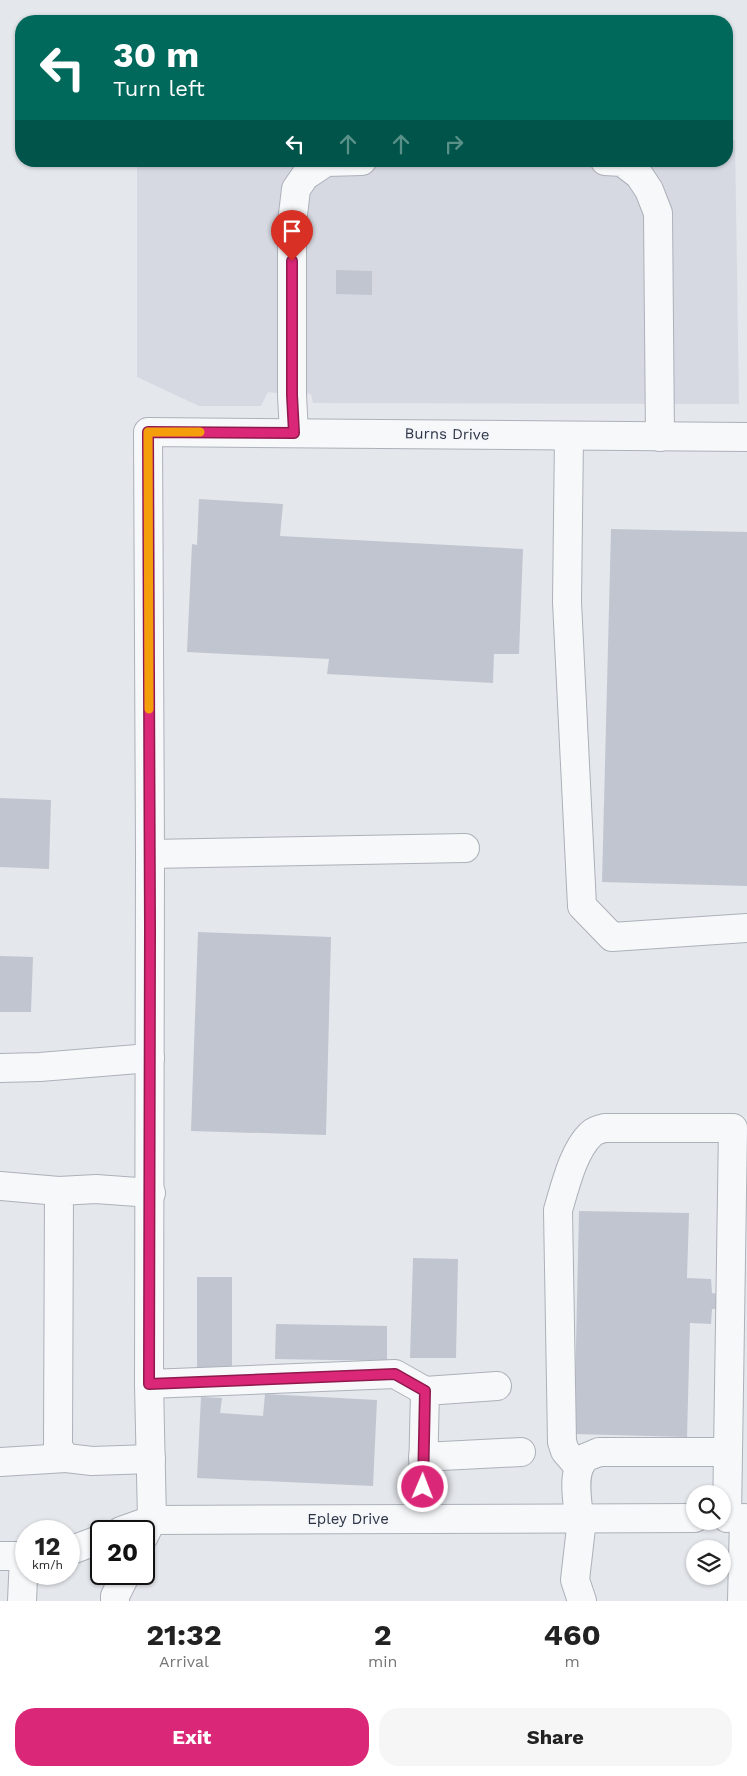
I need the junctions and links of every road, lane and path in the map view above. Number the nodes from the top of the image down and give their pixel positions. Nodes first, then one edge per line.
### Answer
1 (318, 167) edge
2 (629, 167) edge
3 (294, 433) junction
4 (569, 436) junction
5 (660, 436) junction
6 (747, 437) edge
7 (465, 848) dead end
8 (150, 854) junction
9 (747, 928) edge
10 (150, 1058) junction
11 (0, 1068) edge
12 (0, 1186) edge
13 (59, 1191) junction
14 (151, 1193) junction
15 (149, 1384) junction
16 (497, 1386) dead end
17 (425, 1391) junction
18 (521, 1452) dead end
19 (728, 1452) junction
20 (423, 1457) junction
21 (66, 1458) junction
22 (151, 1459) junction
23 (0, 1462) edge
24 (579, 1468) junction
25 (686, 1518) edge
26 (735, 1518) edge
27 (422, 1519) junction
28 (580, 1519) junction
29 (148, 1520) edge
30 (155, 1528) edge
31 (20, 1585) edge
32 (120, 1585) edge
33 (22, 1601) edge
34 (115, 1601) edge
35 (582, 1601) edge
36 (742, 1601) edge

1 - 3 street
2 - 5 street
3 - 4 street, Burns Drive
3 - 8 street, Burns Drive
4 - 5 street, Burns Drive
4 - 9 street
5 - 6 street, Burns Drive
7 - 8 street
8 - 10 street
10 - 11 street
10 - 14 street
12 - 13 street
13 - 14 street
13 - 21 street
14 - 15 street
15 - 17 street
15 - 22 street
16 - 17 street
17 - 20 street
18 - 20 street
19 - 24 street
19 - 24 street
19 - 26 street
20 - 27 street
21 - 22 street
21 - 23 street
22 - 29 street
24 - 28 street
25 - 28 street, Epley Drive
26 - 36 street
27 - 28 street, Epley Drive
27 - 30 street, Epley Drive
28 - 35 street
31 - 33 street
32 - 34 street

